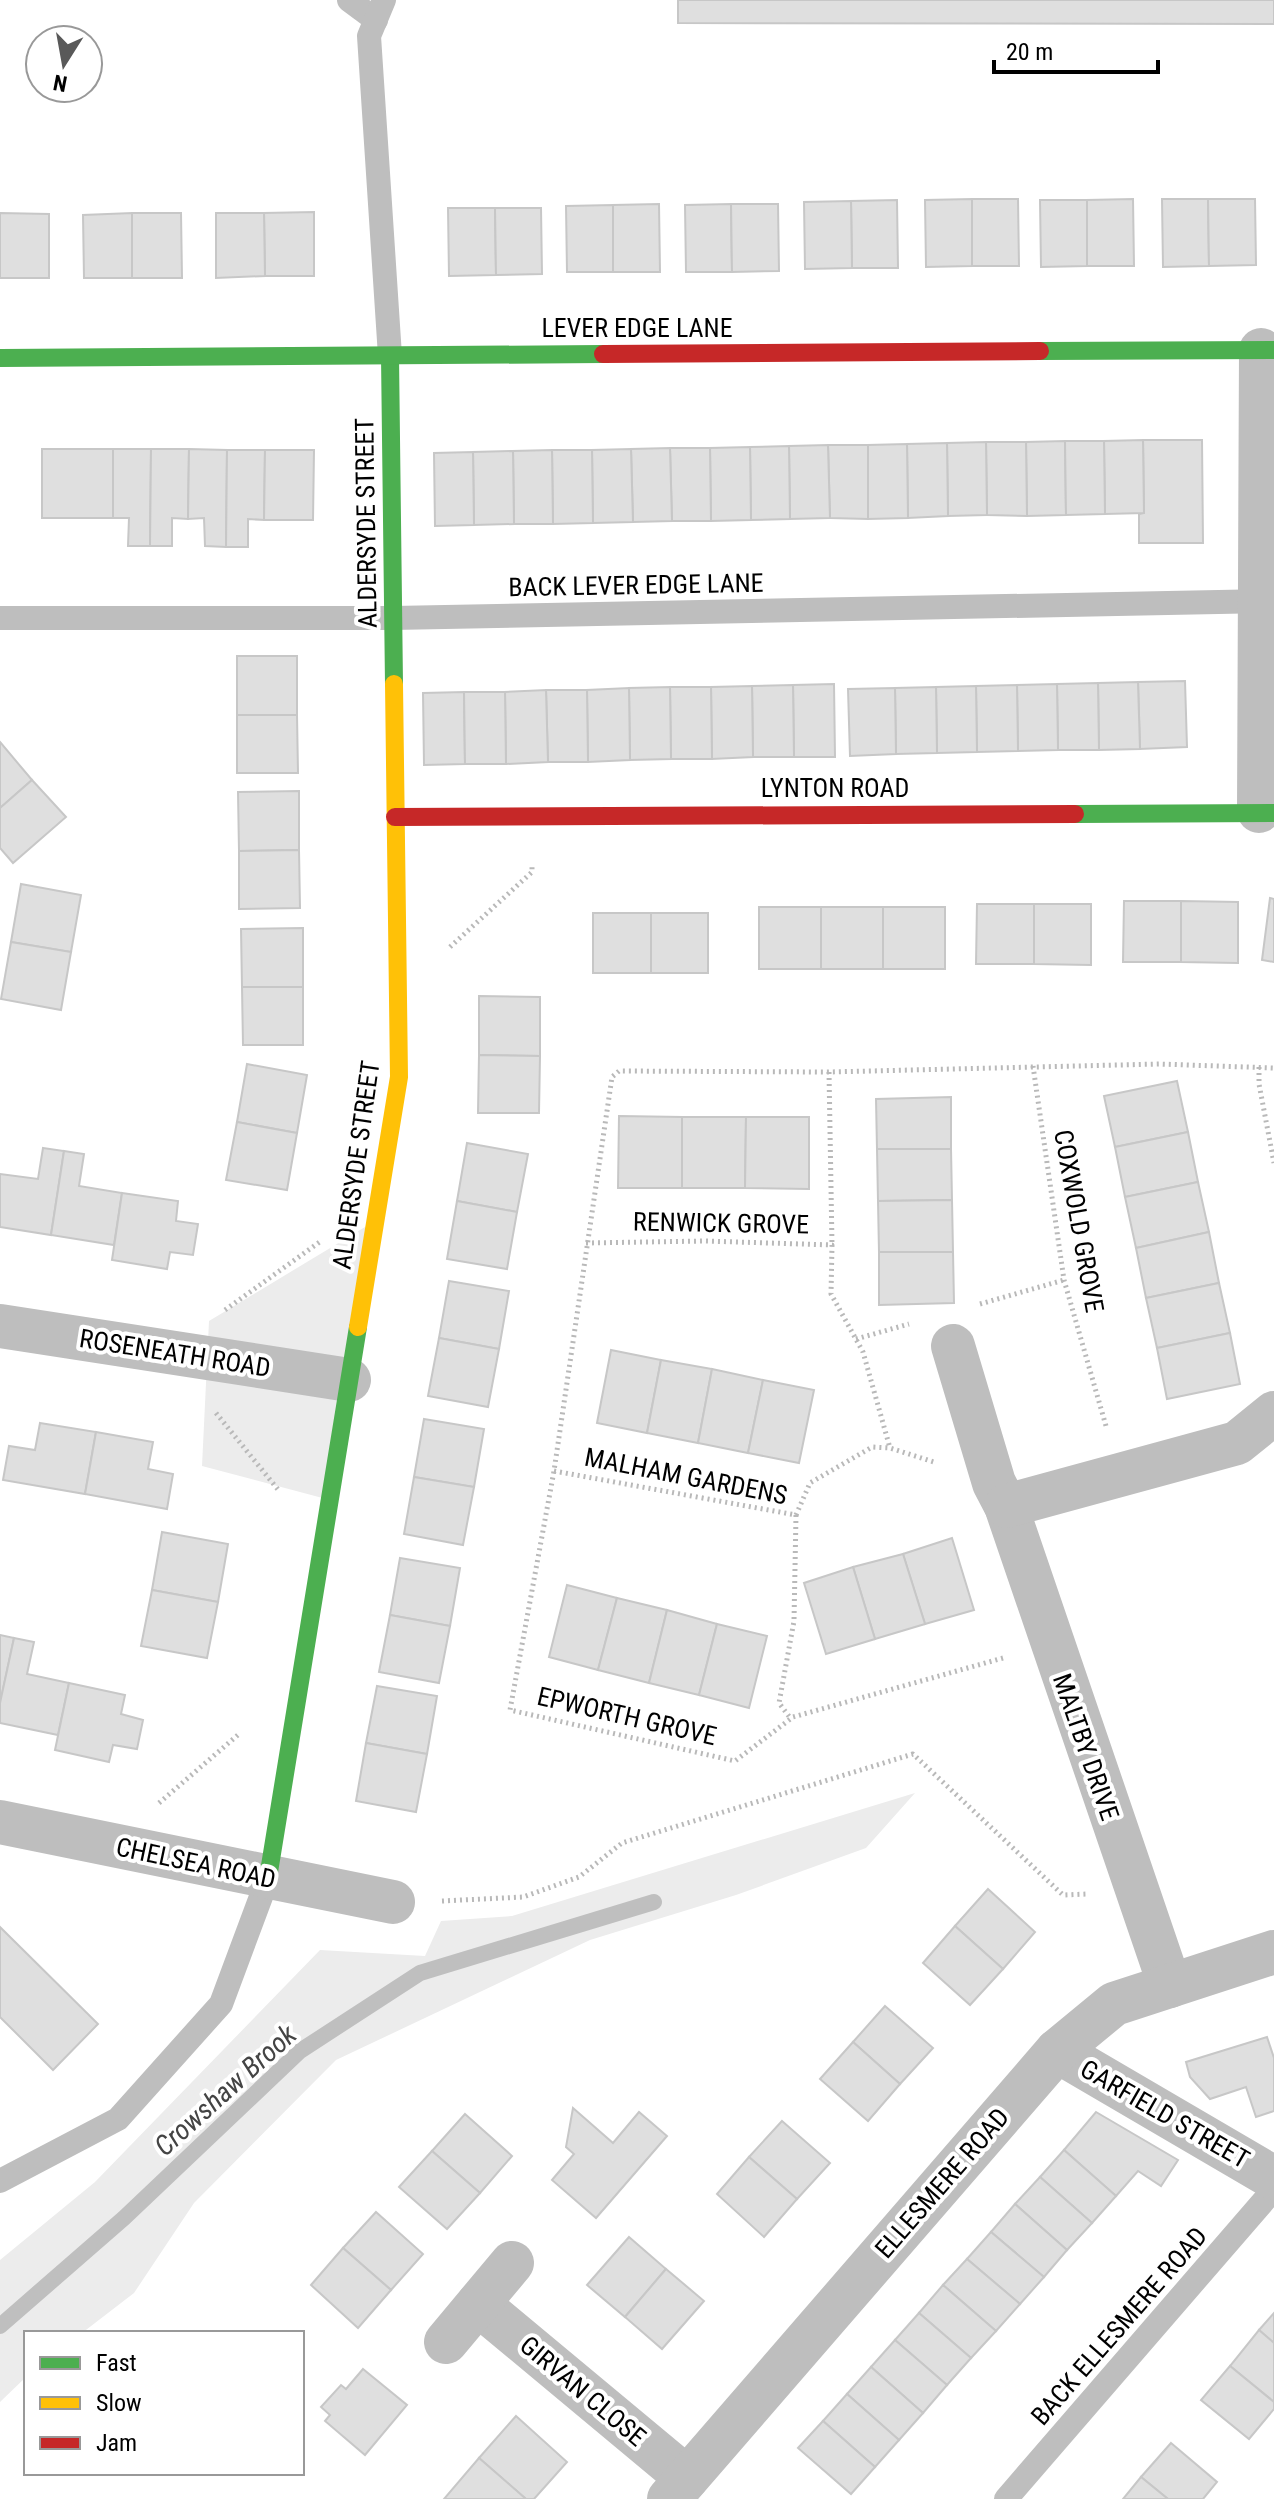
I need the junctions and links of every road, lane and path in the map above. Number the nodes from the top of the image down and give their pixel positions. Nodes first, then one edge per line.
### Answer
1 (349, 0) edge
2 (380, 10) edge
3 (1268, 350) edge
4 (390, 356) junction
5 (0, 358) edge
6 (1267, 601) edge
7 (0, 618) edge
8 (393, 618) junction
9 (1266, 812) edge
10 (533, 816) junction
11 (395, 817) junction
12 (397, 952) junction
13 (1033, 1066) junction
14 (1259, 1067) junction
15 (1274, 1068) edge
16 (829, 1072) junction
17 (1274, 1163) edge
18 (372, 1241) junction
19 (586, 1243) junction
20 (832, 1245) junction
21 (0, 1326) edge
22 (953, 1346) dead end
23 (204, 1357) junction
24 (349, 1380) junction
25 (1274, 1413) edge
26 (890, 1448) junction
27 (554, 1471) junction
28 (1120, 1473) junction
29 (1000, 1494) junction
30 (330, 1500) junction
31 (796, 1515) junction
32 (1051, 1645) junction
33 (791, 1719) junction
34 (292, 1733) junction
35 (0, 1822) edge
36 (141, 1852) junction
37 (268, 1878) junction
38 (1136, 1893) junction
39 (393, 1902) joint
40 (1274, 1952) edge
41 (1170, 1986) junction
42 (1057, 2051) junction
43 (1274, 2178) edge
44 (0, 2181) edge
45 (1274, 2189) edge
46 (512, 2263) dead end
47 (478, 2304) junction
48 (446, 2342) dead end
49 (678, 2488) edge
50 (1006, 2499) edge

1 - 2 lane
2 - 4 lane
3 - 4 street, LEVER EDGE LANE
3 - 6 street
4 - 5 street, LEVER EDGE LANE
4 - 8 street, ALDERSYDE STREET
6 - 8 lane, BACK LEVER EDGE LANE
6 - 9 street
7 - 8 lane, BACK LEVER EDGE LANE
8 - 11 street, ALDERSYDE STREET
9 - 10 street, LYNTON ROAD
10 - 11 street, LYNTON ROAD
10 - 12 path
11 - 12 street, ALDERSYDE STREET
12 - 18 street, ALDERSYDE STREET
13 - 14 path
13 - 16 path
13 - 28 path, COXWOLD GROVE
14 - 15 path
14 - 17 path
16 - 19 path
16 - 20 path
18 - 23 path
18 - 24 street, ALDERSYDE STREET
19 - 20 path, RENWICK GROVE
19 - 27 path
20 - 26 path, RENWICK GROVE
21 - 23 street, ROSENEATH ROAD
22 - 29 street, MALTBY DRIVE
23 - 24 street, ROSENEATH ROAD
23 - 30 path
24 - 30 street, ALDERSYDE STREET
25 - 28 street
26 - 29 path
26 - 31 path
27 - 31 path, MALHAM GARDENS
27 - 33 path, EPWORTH GROVE
28 - 29 street
29 - 32 street, MALTBY DRIVE
30 - 34 street, ALDERSYDE STREET
31 - 33 path, MALHAM GARDENS
32 - 33 path, EPWORTH GROVE
32 - 38 street, MALTBY DRIVE
34 - 36 path
34 - 37 street, ALDERSYDE STREET
35 - 36 street, CHELSEA ROAD
36 - 37 street, CHELSEA ROAD
37 - 39 street, CHELSEA ROAD
37 - 44 lane
38 - 39 path
38 - 41 street, MALTBY DRIVE
40 - 41 street, ELLESMERE ROAD
41 - 42 street, ELLESMERE ROAD
42 - 43 street, GARFIELD STREET
42 - 49 street, ELLESMERE ROAD
45 - 50 lane, BACK ELLESMERE ROAD
46 - 47 street
47 - 48 street
47 - 49 street, GIRVAN CLOSE

